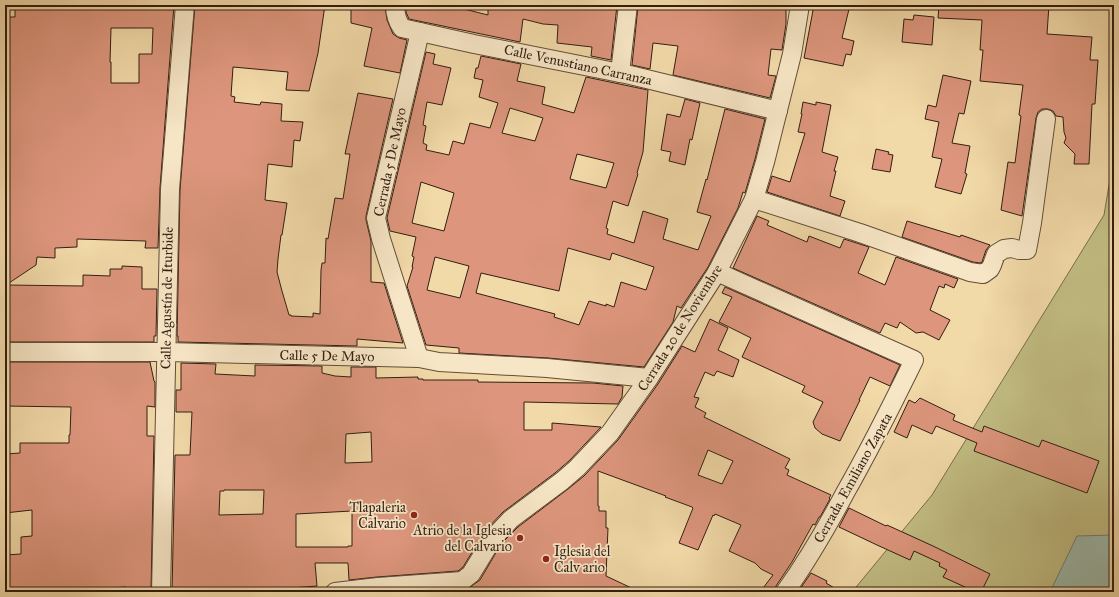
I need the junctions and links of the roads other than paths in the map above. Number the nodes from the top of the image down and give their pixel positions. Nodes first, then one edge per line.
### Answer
1 (185, 5) edge
2 (396, 5) edge
3 (628, 5) edge
4 (800, 5) edge
5 (420, 32) junction
6 (620, 73) junction
7 (778, 111) junction
8 (1046, 119) dead end
9 (754, 198) junction
10 (717, 272) junction
11 (5, 352) edge
12 (166, 352) junction
13 (419, 358) junction
14 (649, 378) junction
15 (462, 586) edge
16 (379, 590) edge
17 (161, 592) edge
18 (335, 592) edge
19 (785, 592) edge

1 - 12 street, Calle Agustín de Iturbide
2 - 5 street, Calle Venustiano Carranza
3 - 6 street
4 - 7 street, Cerrada 20 de Noviembre
5 - 6 street, Calle Venustiano Carranza
5 - 13 street, Cerrada 5 De Mayo
6 - 7 street, Calle Venustiano Carranza
7 - 9 street, Cerrada 20 de Noviembre
8 - 9 street
9 - 10 street, Cerrada 20 de Noviembre
10 - 14 street, Cerrada 20 de Noviembre
10 - 19 street, Cerrada. Emiliano Zapata
11 - 12 street, Calle 5 De Mayo
12 - 13 street, Calle 5 De Mayo
12 - 17 street, Calle Agustín de Iturbide
13 - 14 street, Calle 5 De Mayo
14 - 15 street, Cerrada 20 de Noviembre
15 - 16 street
16 - 18 street

